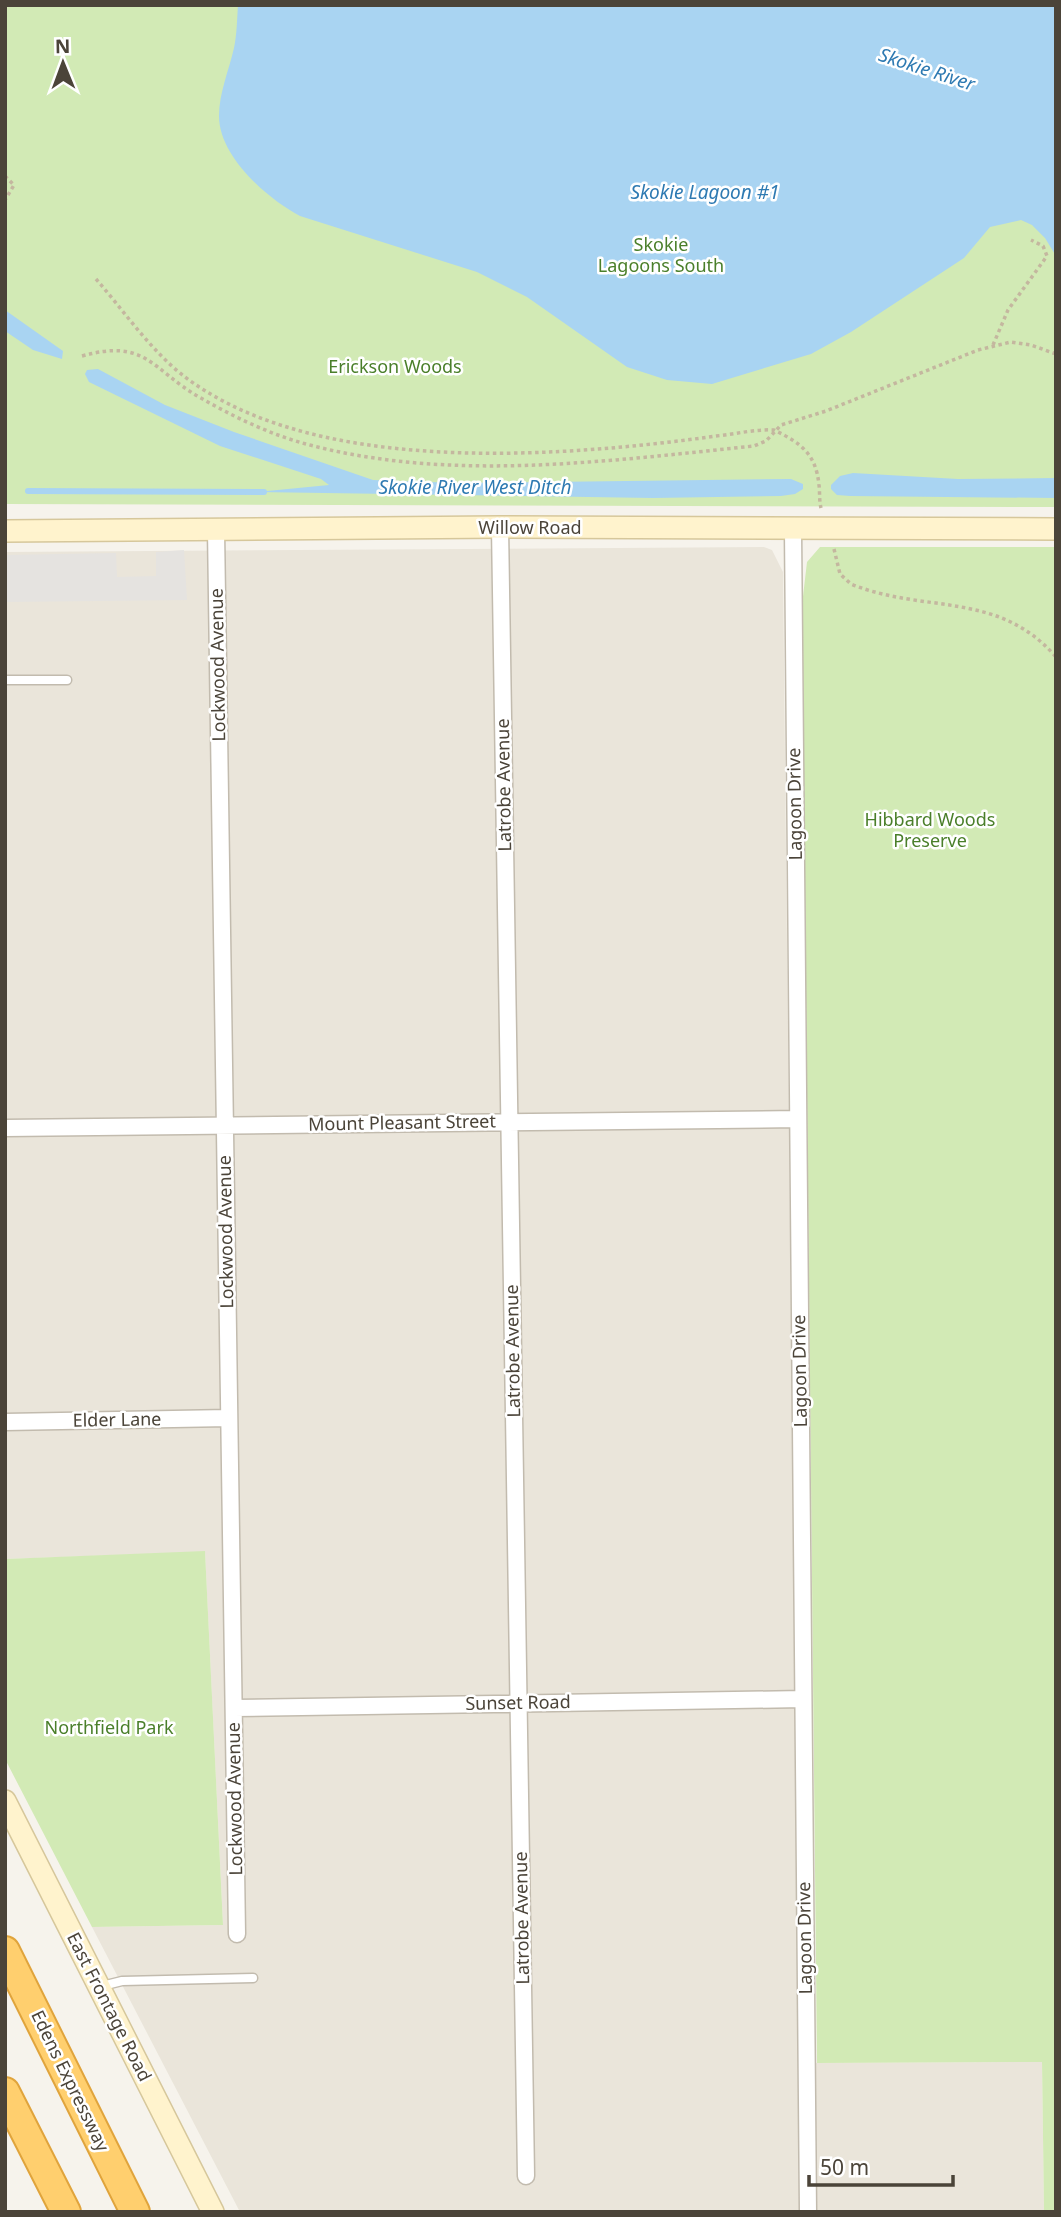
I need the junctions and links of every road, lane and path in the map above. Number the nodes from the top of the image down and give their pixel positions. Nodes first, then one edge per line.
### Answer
1 (5, 176) edge
2 (5, 201) edge
3 (1031, 240) dead end
4 (96, 279) dead end
5 (993, 345) junction
6 (1056, 354) edge
7 (82, 356) dead end
8 (774, 430) junction
9 (820, 502) dead end
10 (500, 527) junction
11 (1056, 529) edge
12 (216, 530) junction
13 (793, 530) junction
14 (5, 531) edge
15 (834, 547) dead end
16 (1056, 657) edge
17 (5, 680) edge
18 (67, 680) dead end
19 (798, 1119) junction
20 (509, 1122) junction
21 (225, 1125) junction
22 (5, 1128) edge
23 (229, 1418) junction
24 (5, 1422) edge
25 (803, 1699) junction
26 (519, 1703) junction
27 (234, 1708) junction
28 (5, 1801) edge
29 (237, 1934) dead end
30 (5, 1951) edge
31 (253, 1978) dead end
32 (99, 1987) junction
33 (5, 2092) edge
34 (526, 2176) dead end
35 (66, 2212) edge
36 (135, 2212) edge
37 (213, 2212) edge
38 (808, 2212) edge

1 - 2 path
3 - 5 path
4 - 8 path
5 - 6 path
5 - 8 path
7 - 8 path
8 - 9 path
10 - 12 main road, Willow Road
10 - 13 main road, Willow Road
10 - 20 street, Latrobe Avenue
11 - 13 main road, Willow Road
12 - 14 main road, Willow Road
12 - 21 street, Lockwood Avenue
13 - 19 street, Lagoon Drive
15 - 16 path
17 - 18 lane
19 - 20 street, Mount Pleasant Street
19 - 25 street, Lagoon Drive
20 - 21 street, Mount Pleasant Street
20 - 26 street, Latrobe Avenue
21 - 22 street, Mount Pleasant Street
21 - 23 street, Lockwood Avenue
23 - 24 street, Elder Lane
23 - 27 street, Lockwood Avenue
25 - 26 street, Sunset Road
25 - 38 street, Lagoon Drive
26 - 27 street, Sunset Road
26 - 34 street, Latrobe Avenue
27 - 29 street, Lockwood Avenue
28 - 32 main road, East Frontage Road
30 - 36 highway, Edens Expressway
31 - 32 lane
32 - 37 main road, East Frontage Road
33 - 35 highway

